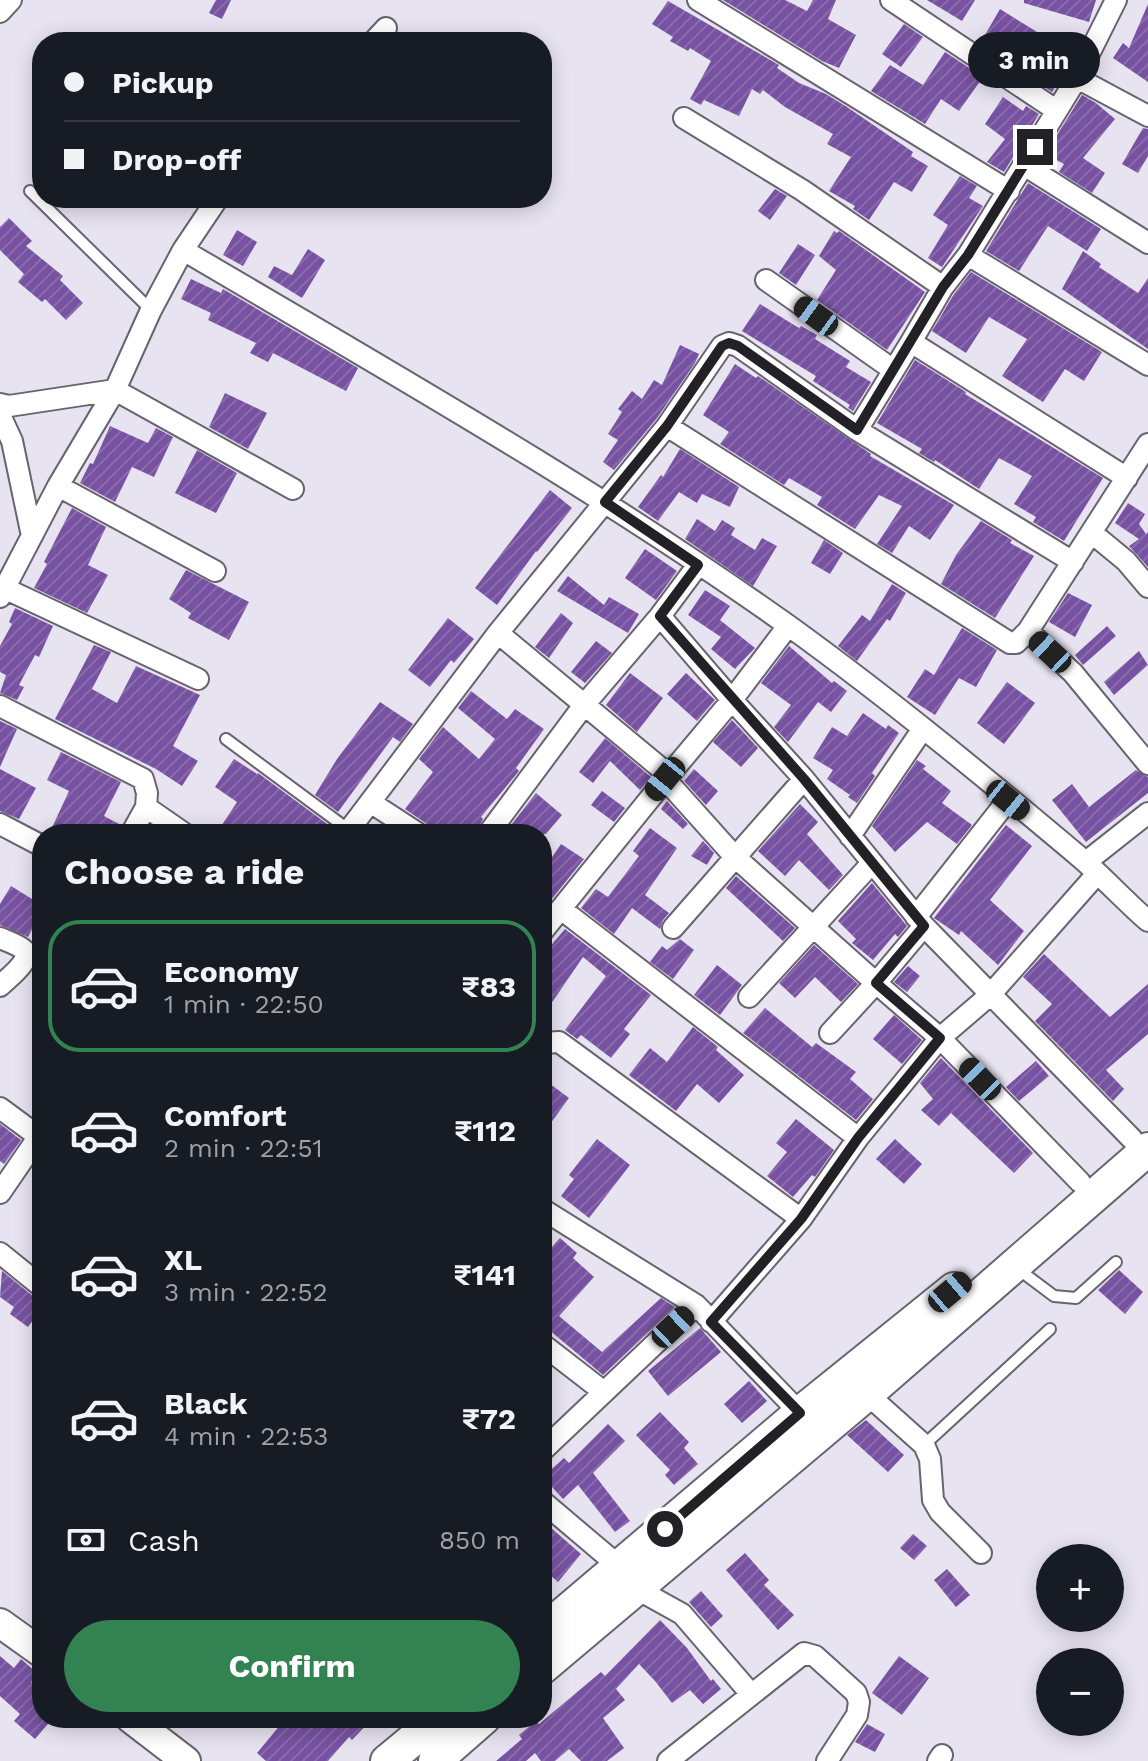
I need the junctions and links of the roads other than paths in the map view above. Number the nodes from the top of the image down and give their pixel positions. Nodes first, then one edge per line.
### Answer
1 (11, 0) edge
2 (698, 0) edge
3 (891, 0) edge
4 (1116, 0) edge
5 (0, 12) edge
6 (1077, 78) junction
7 (1056, 110) junction
8 (1148, 116) edge
9 (684, 118) dead end
10 (1024, 165) junction
11 (1009, 191) junction
12 (47, 208) edge
13 (211, 208) edge
14 (1148, 243) edge
15 (183, 250) junction
16 (968, 255) junction
17 (766, 280) dead end
18 (943, 287) junction
19 (151, 310) junction
20 (911, 342) junction
21 (1148, 365) edge
22 (892, 369) junction
23 (115, 390) junction
24 (0, 404) edge
25 (0, 415) edge
26 (667, 426) junction
27 (857, 430) junction
28 (1148, 444) edge
29 (1127, 478) junction
30 (58, 486) junction
31 (293, 489) dead end
32 (605, 502) junction
33 (1092, 533) junction
34 (32, 536) junction
35 (1073, 562) junction
36 (698, 565) junction
37 (215, 571) dead end
38 (1148, 587) edge
39 (2, 592) edge
40 (660, 616) junction
41 (788, 626) junction
42 (1028, 631) junction
43 (498, 633) junction
44 (198, 679) dead end
45 (732, 700) junction
46 (584, 705) junction
47 (0, 706) edge
48 (922, 730) junction
49 (226, 739) dead end
50 (1148, 764) edge
51 (667, 777) junction
52 (804, 779) junction
53 (1008, 800) junction
54 (370, 802) junction
55 (146, 807) junction
56 (1148, 813) edge
57 (0, 824) edge
58 (137, 824) edge
59 (171, 824) edge
60 (338, 824) edge
61 (354, 824) edge
62 (404, 824) edge
63 (495, 824) edge
64 (850, 836) junction
65 (32, 841) edge
66 (735, 857) junction
67 (872, 863) junction
68 (1091, 868) junction
69 (561, 909) junction
70 (552, 919) edge
71 (1148, 921) edge
72 (920, 922) junction
73 (814, 926) junction
74 (673, 928) dead end
75 (0, 938) edge
76 (32, 952) edge
77 (32, 954) edge
78 (876, 983) junction
79 (0, 986) edge
80 (990, 995) junction
81 (749, 997) dead end
82 (830, 1033) dead end
83 (940, 1038) junction
84 (552, 1042) edge
85 (0, 1108) edge
86 (32, 1132) edge
87 (858, 1138) junction
88 (1143, 1138) edge
89 (32, 1149) edge
90 (1080, 1182) junction
91 (0, 1193) edge
92 (552, 1215) edge
93 (801, 1219) junction
94 (0, 1253) edge
95 (1116, 1262) dead end
96 (1013, 1265) junction
97 (32, 1279) edge
98 (696, 1305) junction
99 (711, 1322) junction
100 (1050, 1329) dead end
101 (552, 1352) edge
102 (604, 1392) junction
103 (867, 1394) junction
104 (800, 1413) junction
105 (552, 1441) edge
106 (924, 1445) junction
107 (552, 1510) edge
108 (981, 1553) dead end
109 (629, 1578) junction
110 (0, 1623) edge
111 (552, 1626) edge
112 (32, 1646) edge
113 (552, 1658) edge
114 (751, 1694) junction
115 (143, 1728) edge
116 (471, 1728) edge
117 (448, 1746) edge
118 (183, 1760) edge
119 (387, 1761) edge
120 (668, 1761) edge
121 (827, 1761) edge

1 - 5 street
2 - 11 street
3 - 7 street
4 - 6 street
6 - 7 street
6 - 8 street
7 - 10 street
9 - 18 street
10 - 11 street
10 - 14 street
11 - 16 street
12 - 19 lane
13 - 15 street
15 - 19 street
15 - 32 street
16 - 18 street
16 - 21 street
17 - 22 street
18 - 20 street
19 - 23 street
20 - 22 street
20 - 29 street
22 - 27 street
23 - 24 street
23 - 30 street
23 - 31 street
25 - 34 street
26 - 27 street
26 - 32 street
26 - 42 street
27 - 35 street
28 - 29 street
29 - 33 street
30 - 34 street
30 - 37 street
32 - 36 street
32 - 43 street
33 - 35 street
33 - 38 street
34 - 39 street
35 - 42 street
36 - 40 street
36 - 41 street
39 - 44 street
40 - 45 street
40 - 46 street
41 - 45 street
41 - 48 street
42 - 50 street
43 - 46 street
43 - 54 street
45 - 51 street
45 - 52 street
46 - 51 street
46 - 63 street
47 - 55 street
48 - 53 street
48 - 64 street
49 - 60 lane
51 - 66 street
51 - 69 street
52 - 64 street
52 - 66 street
53 - 68 street
53 - 72 street
54 - 61 street
54 - 62 street
55 - 58 street
55 - 59 street
56 - 68 street
57 - 65 street
64 - 67 street
66 - 73 street
66 - 74 street
67 - 72 street
67 - 73 street
68 - 71 street
68 - 80 street
69 - 70 street
69 - 87 street
72 - 78 street
72 - 80 street
73 - 78 street
73 - 81 street
75 - 76 street
77 - 79 street
78 - 82 street
78 - 83 street
80 - 83 street
80 - 88 street
83 - 87 street
83 - 90 street
84 - 93 street
85 - 86 street
87 - 93 street
88 - 90 main road
88 - 96 main road
89 - 91 street
90 - 104 main road
92 - 98 street
93 - 99 street
94 - 97 street
95 - 96 lane
96 - 103 main road
98 - 99 street
98 - 102 street
99 - 104 street
100 - 106 lane
101 - 102 street
102 - 105 street
103 - 106 street
103 - 109 main road
104 - 109 main road
106 - 108 street
107 - 109 street
109 - 111 main road
109 - 113 main road
109 - 114 street
110 - 112 street
114 - 120 street
114 - 121 street
115 - 118 street
116 - 117 main road
117 - 119 main road

